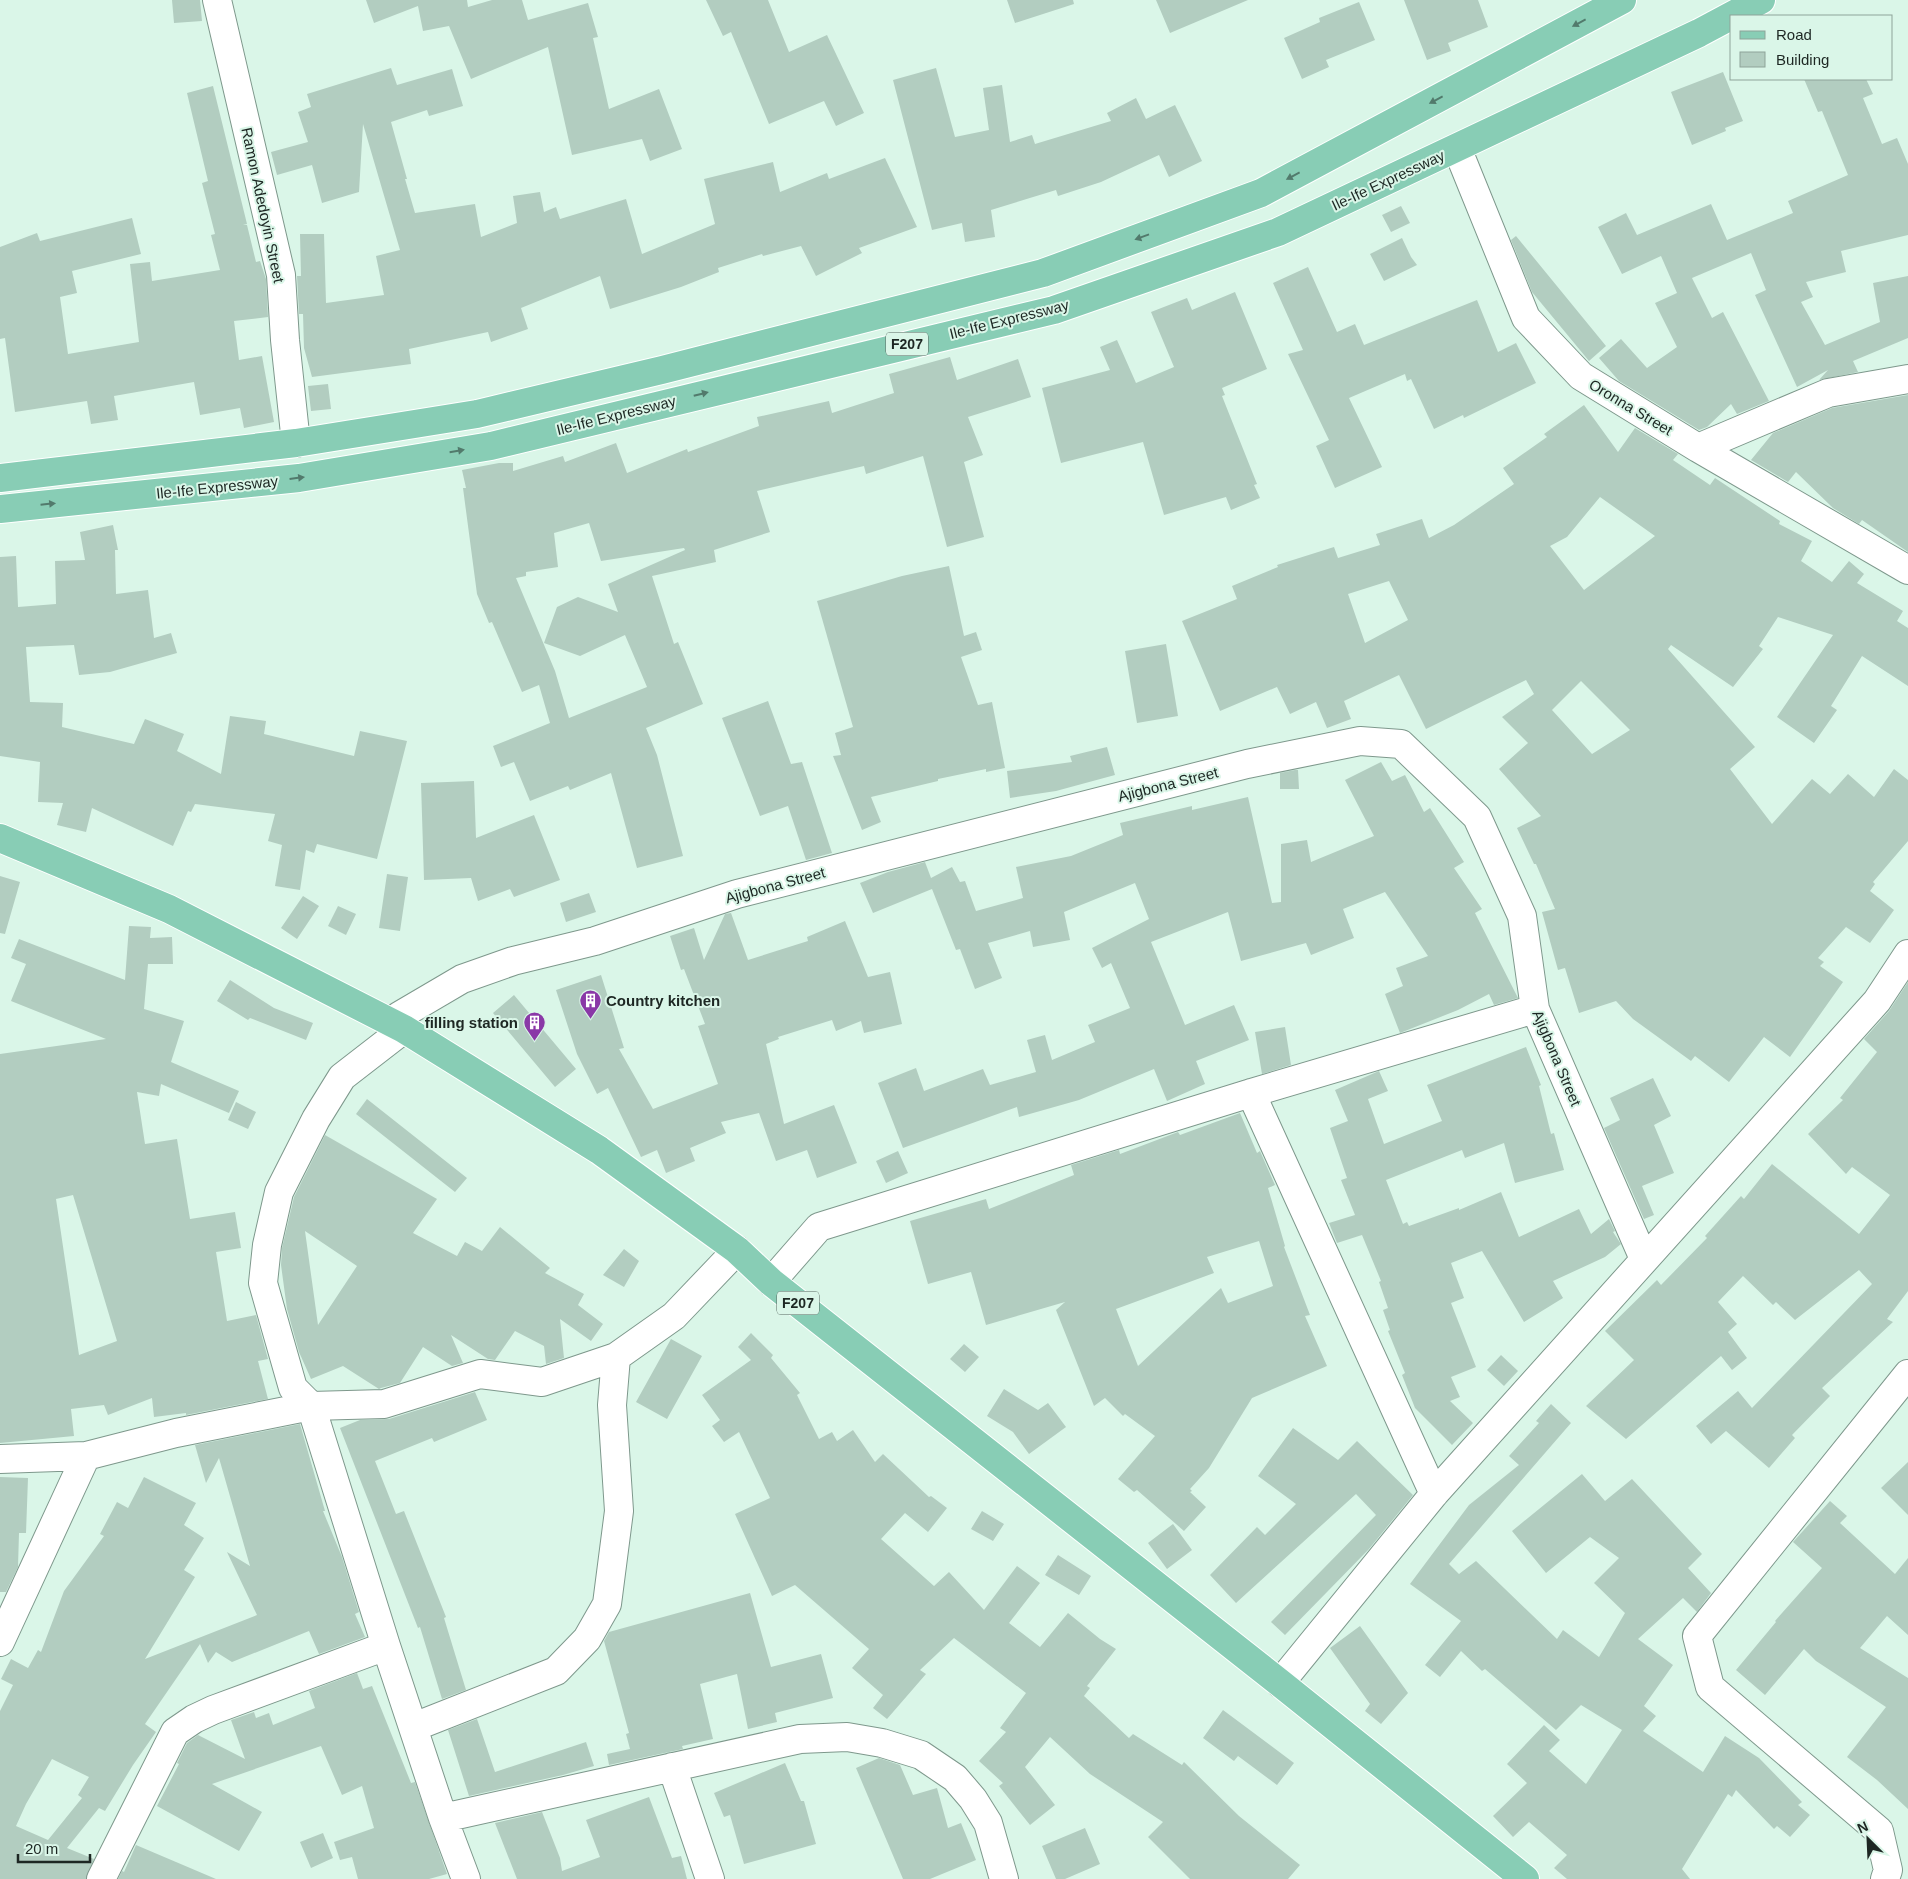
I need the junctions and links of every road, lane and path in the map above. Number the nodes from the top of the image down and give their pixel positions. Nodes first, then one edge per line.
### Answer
1 (217, 0) edge
2 (1622, 0) edge
3 (1761, 0) edge
4 (1733, 15) edge
5 (1730, 16) edge
6 (1456, 148) junction
7 (1908, 379) edge
8 (296, 443) junction
9 (1698, 448) junction
10 (0, 478) edge
11 (0, 509) edge
12 (1908, 570) edge
13 (0, 838) edge
14 (1908, 954) edge
15 (1535, 1009) junction
16 (404, 1029) junction
17 (1251, 1093) junction
18 (737, 1250) junction
19 (1644, 1259) junction
20 (771, 1282) junction
21 (616, 1357) junction
22 (1907, 1376) edge
23 (311, 1406) junction
24 (86, 1456) junction
25 (0, 1459) edge
26 (1434, 1494) junction
27 (0, 1642) edge
28 (386, 1646) junction
29 (1280, 1683) junction
30 (414, 1727) junction
31 (672, 1767) junction
32 (443, 1818) junction
33 (102, 1879) edge
34 (466, 1879) edge
35 (710, 1879) edge
36 (1004, 1879) edge
37 (1525, 1879) edge
38 (1885, 1879) edge

1 - 8 street, Ramon Adedoyin Street
2 -> 8 main road, F207
3 - 4 main road, Ile-Ife Expressway / F207
5 - 6 main road, Ile-Ife Expressway / F207
6 - 9 street, Oronna Street
11 -> 6 main road, Ile-Ife Expressway / F207
7 - 9 street
8 - 10 main road, F207
9 - 12 street, Oronna Street
13 - 16 main road, F207
14 - 19 street
15 - 16 street, Ajigbona Street
15 - 17 street
15 - 19 street, Ajigbona Street
16 - 18 main road, F207
16 - 23 street
17 - 20 street
17 - 26 street
18 - 20 main road, F207
18 - 21 street
19 - 26 street
20 - 29 main road, F207
21 - 23 street
21 - 30 street
22 - 38 street
23 - 24 street
23 - 28 street
24 - 25 street
24 - 27 street
26 - 29 street
28 - 30 street
28 - 33 street
29 - 37 main road, F207
30 - 32 street
31 - 32 street
31 - 35 street
31 - 36 street
32 - 34 street

